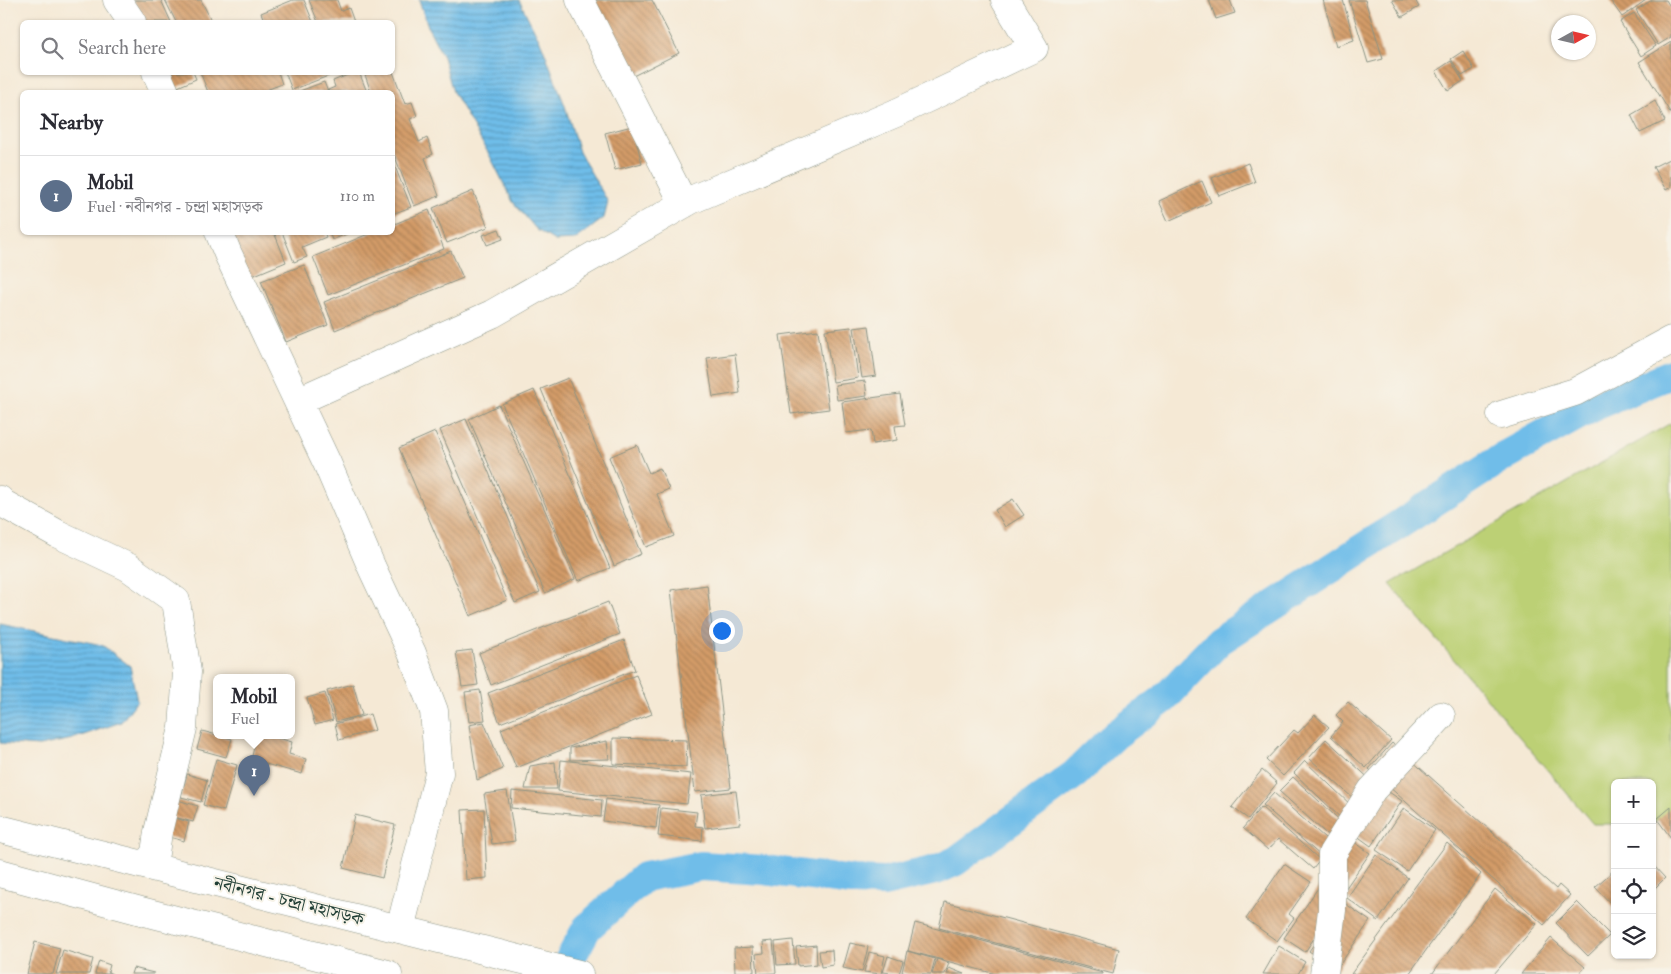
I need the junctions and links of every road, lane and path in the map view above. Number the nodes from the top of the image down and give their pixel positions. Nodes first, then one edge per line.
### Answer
1 (117, 0) edge
2 (580, 0) edge
3 (1005, 0) edge
4 (131, 20) edge
5 (157, 75) edge
6 (164, 90) edge
7 (684, 204) junction
8 (220, 235) edge
9 (1671, 340) edge
10 (298, 401) junction
11 (1500, 415) dead end
12 (0, 500) edge
13 (1441, 716) dead end
14 (0, 829) edge
15 (146, 865) junction
16 (0, 872) edge
17 (407, 931) junction
18 (388, 974) edge
19 (578, 974) edge
20 (1324, 974) edge

1 - 4 main road
2 - 7 main road
3 - 7 main road
5 - 6 main road
7 - 10 main road
8 - 10 main road
9 - 11 main road
10 - 17 main road
12 - 15 main road
13 - 20 main road
14 - 15 main road, নবীনগর - চন্দ্রা মহাসড়ক
15 - 17 main road, নবীনগর - চন্দ্রা মহাসড়ক
16 - 18 main road
17 - 19 main road, নবীনগর - চন্দ্রা মহাসড়ক

